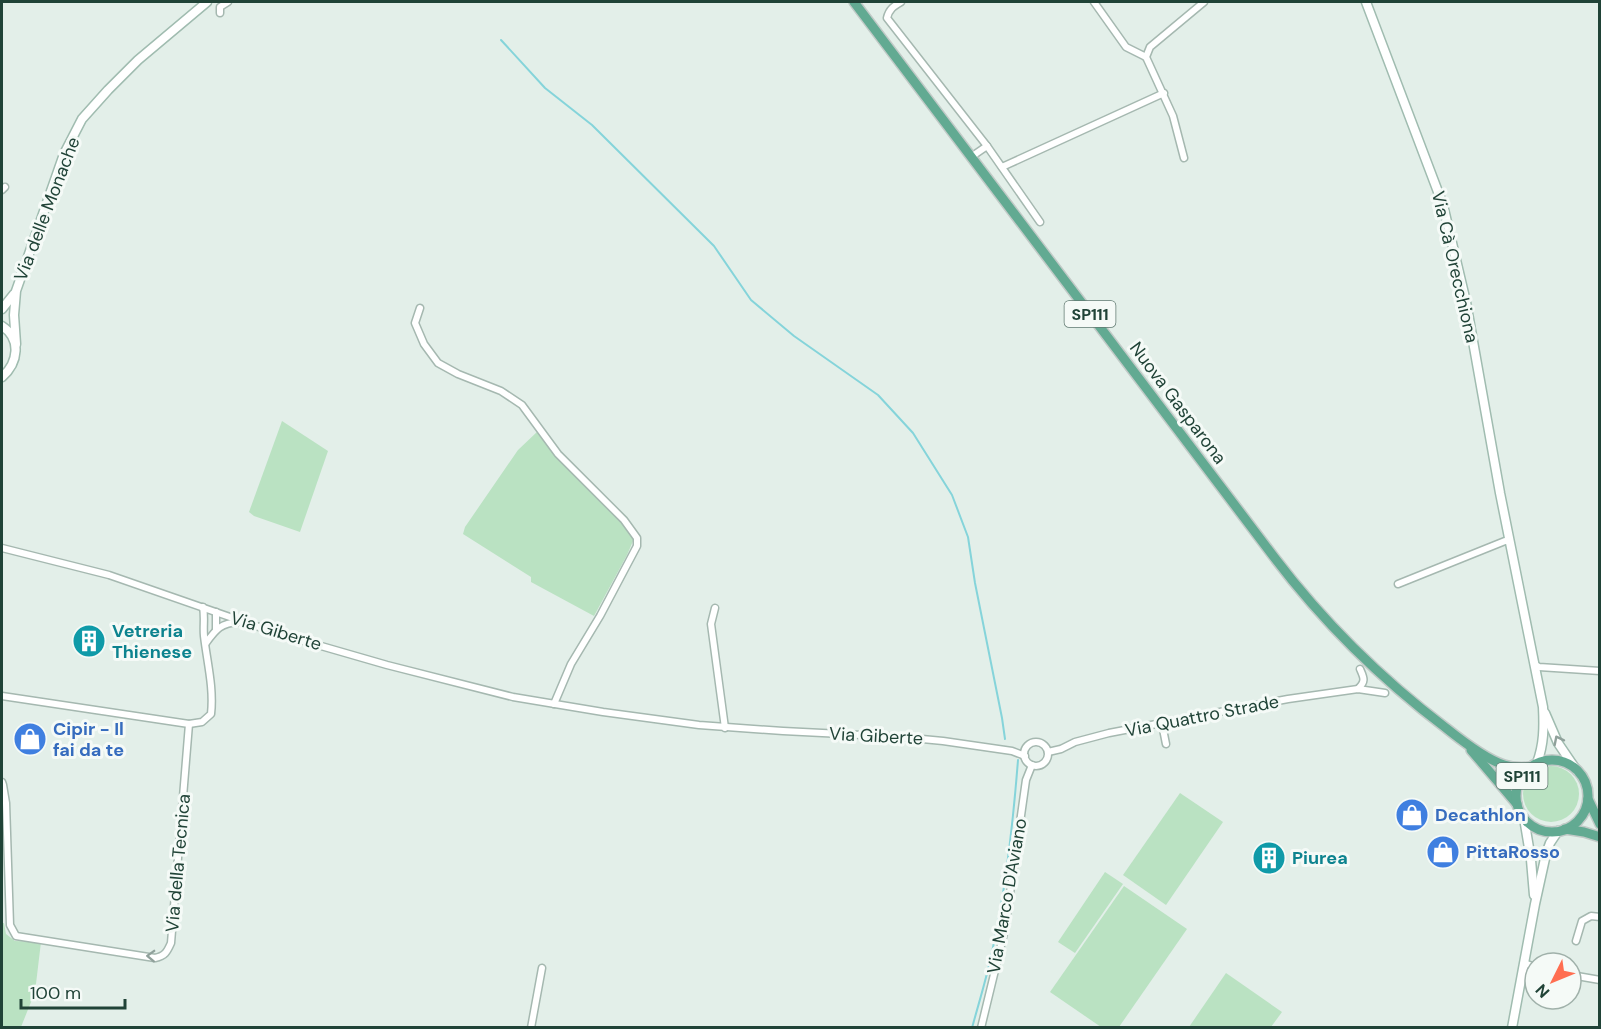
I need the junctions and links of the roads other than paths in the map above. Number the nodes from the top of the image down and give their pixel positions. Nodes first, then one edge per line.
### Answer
1 (207, 2) edge
2 (228, 2) edge
3 (854, 2) edge
4 (901, 2) edge
5 (1094, 2) edge
6 (1204, 2) edge
7 (1366, 2) edge
8 (220, 13) dead end
9 (1146, 57) junction
10 (1164, 93) junction
11 (987, 146) junction
12 (971, 157) junction
13 (1184, 158) dead end
14 (1002, 167) junction
15 (1040, 222) dead end
16 (16, 291) junction
17 (420, 308) dead end
18 (2, 309) edge
19 (2, 326) edge
20 (16, 344) junction
21 (2, 377) edge
22 (1510, 541) junction
23 (2, 548) edge
24 (1398, 584) dead end
25 (203, 607) junction
26 (715, 608) dead end
27 (216, 612) junction
28 (241, 622) junction
29 (204, 624) junction
30 (216, 630) junction
31 (206, 643) junction
32 (1534, 664) junction
33 (1360, 669) dead end
34 (1599, 670) edge
35 (1358, 689) junction
36 (1385, 693) dead end
37 (2, 696) edge
38 (554, 704) junction
39 (1543, 707) junction
40 (189, 724) junction
41 (1162, 724) junction
42 (725, 728) junction
43 (1461, 740) junction
44 (1166, 744) dead end
45 (1048, 752) junction
46 (1025, 756) junction
47 (1032, 765) junction
48 (1534, 765) junction
49 (1577, 771) junction
50 (2, 782) edge
51 (3, 791) edge
52 (1587, 797) junction
53 (1517, 804) junction
54 (1524, 818) junction
55 (1599, 824) edge
56 (1562, 830) junction
57 (1599, 837) edge
58 (1535, 904) junction
59 (1599, 917) edge
60 (1576, 941) dead end
61 (1526, 951) edge
62 (542, 968) dead end
63 (1523, 968) edge
64 (1583, 977) edge
65 (1599, 980) edge
66 (531, 1028) edge
67 (981, 1028) edge
68 (1512, 1028) edge

1 - 16 main road, Via delle Monache
2 - 8 street
3 - 12 main road, Nuova Gasparona / SP111
4 - 11 street
5 - 9 street
6 - 9 street
7 - 22 main road, Via Cà Orecchiona
9 - 10 street
10 - 13 street
10 - 14 street
11 - 12 street
11 - 14 street
12 - 43 main road, Nuova Gasparona / SP111
14 - 15 street
16 - 18 main road
16 - 20 main road
17 - 38 street
19 - 20 main road
20 - 21 main road
22 - 24 street
22 - 32 main road, Via Cà Orecchiona
23 - 25 street, Via Giberte
25 - 27 street, Via Giberte
25 - 29 street
26 - 42 street
27 - 28 street, Via Giberte
27 - 29 street
27 - 30 street
28 - 30 street
28 - 38 street, Via Giberte
29 - 31 street
30 - 31 street
31 - 40 street
32 - 34 street
32 - 39 main road, Via Cà Orecchiona
33 - 35 street
35 - 36 street, Via Quattro Strade
35 - 41 street, Via Quattro Strade
37 - 40 street
38 - 42 street, Via Giberte
39 - 48 main road, Via Cà Orecchiona
49 -> 39 main road, Via Cà Orecchiona
40 -> 51 street, Via della Tecnica
41 - 44 street
41 - 45 street, Via Quattro Strade
42 - 46 street, Via Giberte
43 - 48 main road, Nuova Gasparona / SP111
43 - 53 main road, Nuova Gasparona / SP111
45 - 46 street
45 - 47 street
46 - 47 street
47 - 67 street, Via Marco D'Aviano
48 - 49 main road, Nuova Gasparona / SP111
48 - 53 main road, SP111
49 - 52 main road
50 - 51 street, Via della Tecnica
52 - 55 main road
52 - 56 main road
53 - 54 main road, Nuova Gasparona / SP111
54 - 56 main road
54 - 58 main road
56 - 57 main road
56 - 58 main road
58 - 61 main road
59 - 60 street
62 - 66 street
63 - 68 main road
64 - 65 street

